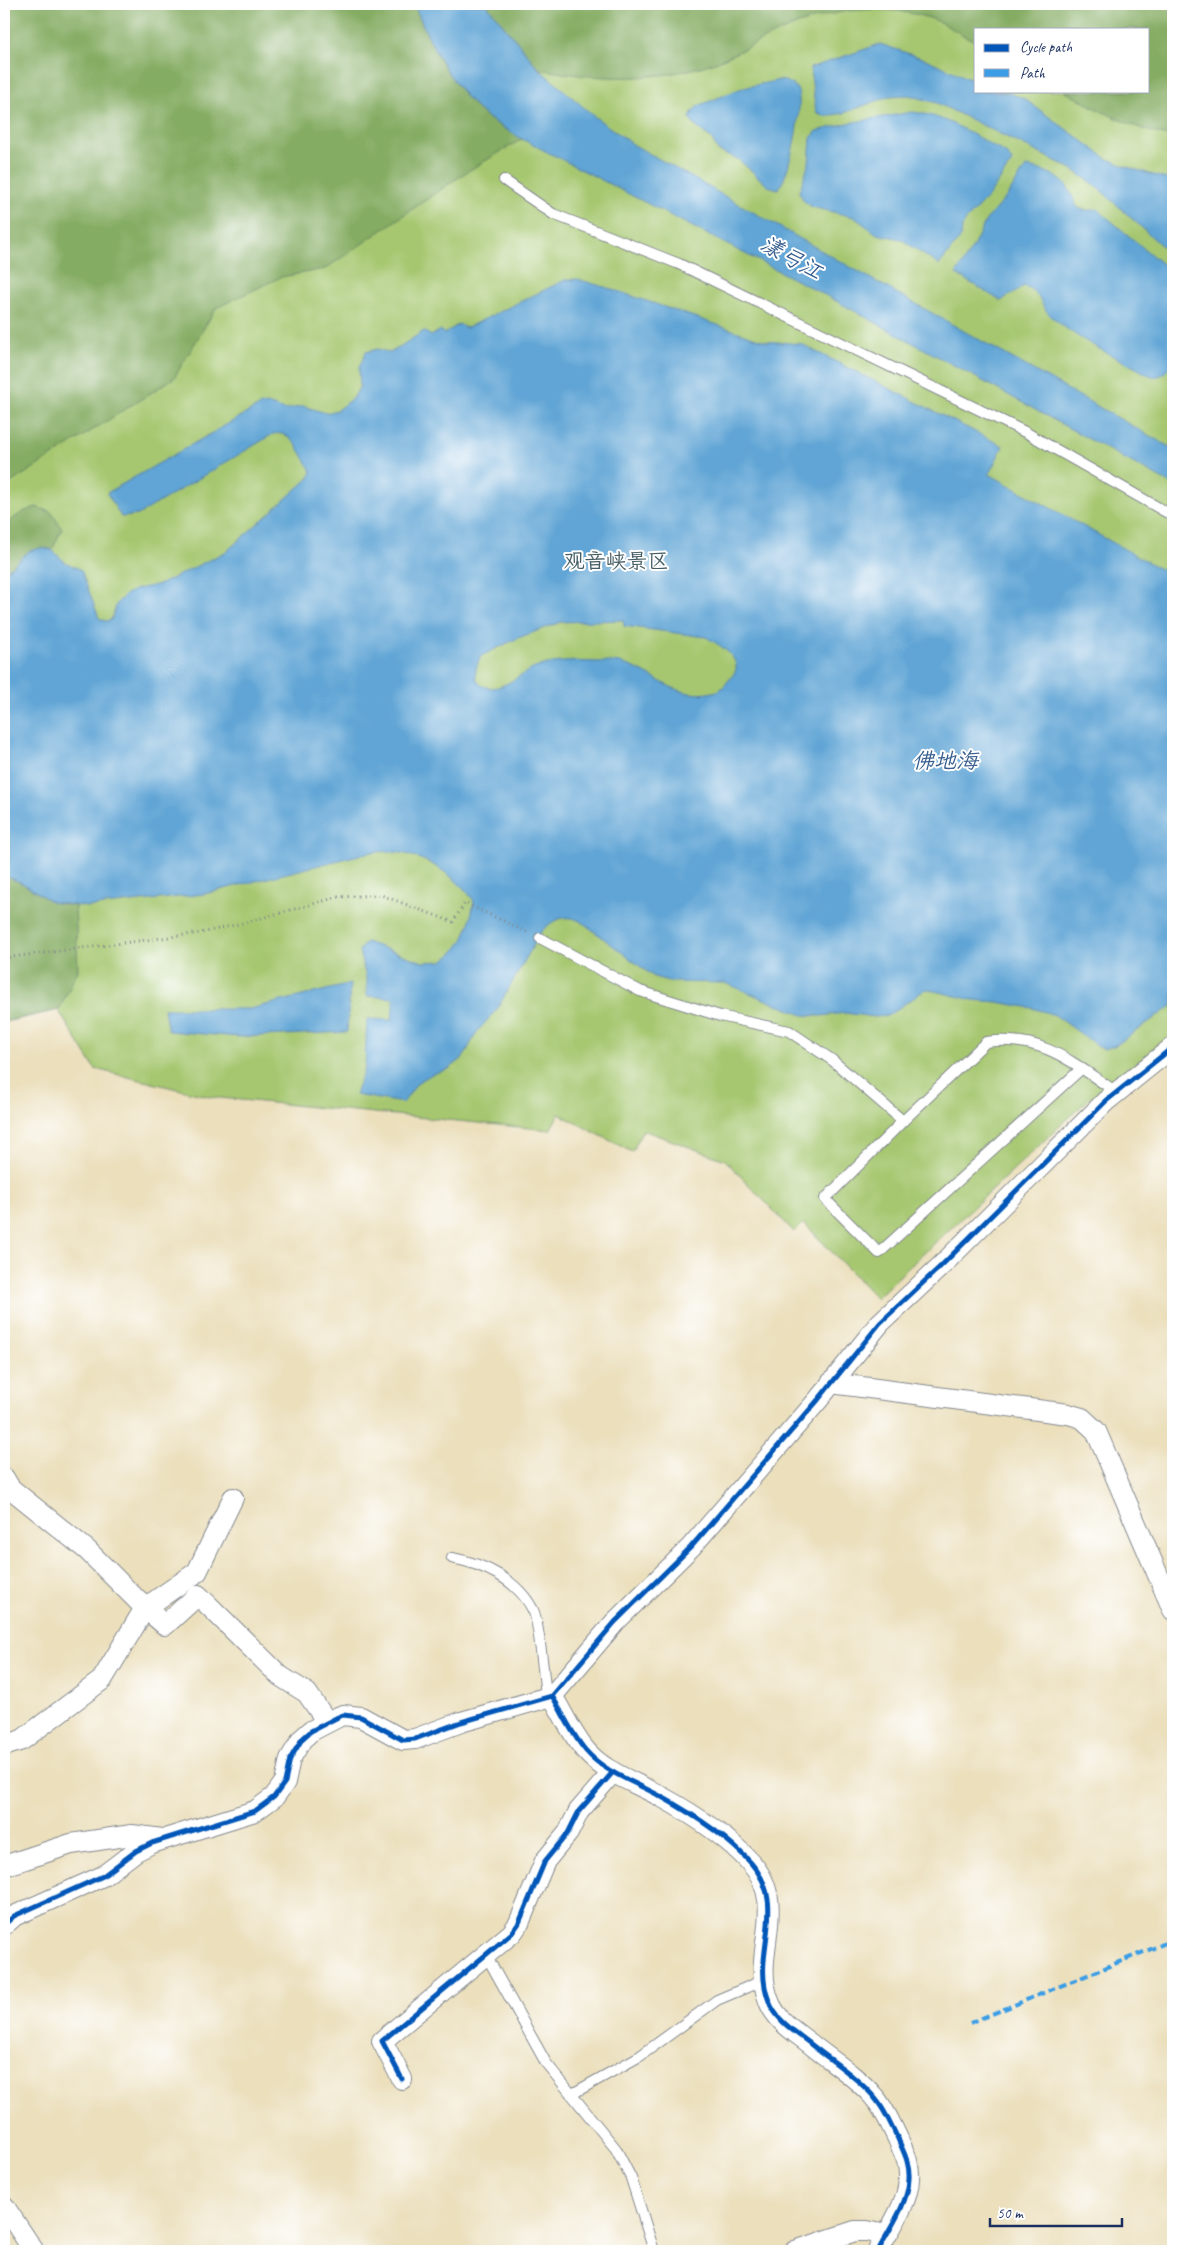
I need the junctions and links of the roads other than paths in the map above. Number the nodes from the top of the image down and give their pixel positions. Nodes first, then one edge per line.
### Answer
1 (504, 180) dead end
2 (1173, 516) edge
3 (540, 938) road end
4 (1173, 1047) edge
5 (1081, 1069) junction
6 (1116, 1092) junction
7 (903, 1121) junction
8 (831, 1383) junction
9 (4, 1478) edge
10 (233, 1498) dead end
11 (452, 1558) dead end
12 (145, 1608) junction
13 (1173, 1610) edge
14 (552, 1696) junction
15 (328, 1722) junction
16 (4, 1746) edge
17 (613, 1772) junction
18 (163, 1840) junction
19 (4, 1866) edge
20 (4, 1924) edge
21 (486, 1955) junction
22 (764, 1980) junction
23 (402, 2079) dead end
24 (572, 2094) junction
25 (4, 2206) edge
26 (882, 2243) edge
27 (34, 2251) edge
28 (654, 2251) edge
29 (795, 2251) edge

1 - 2 lane
3 - 7 lane
4 - 6 street
5 - 6 lane
5 - 7 lane
5 - 7 lane
6 - 8 street
8 - 13 street
8 - 14 street
9 - 12 street
10 - 12 street
11 - 14 lane
12 - 15 street
12 - 16 street
14 - 15 street
14 - 17 street
15 - 18 street
17 - 21 street
17 - 22 street
18 - 19 street
18 - 20 street
21 - 23 street
21 - 24 lane
22 - 24 lane
22 - 26 street
24 - 28 lane
25 - 27 street
26 - 29 street

